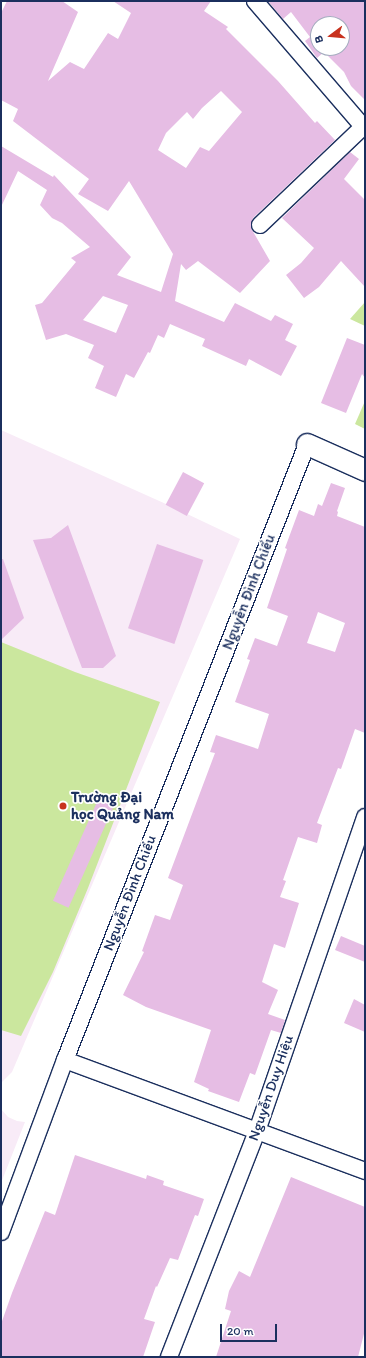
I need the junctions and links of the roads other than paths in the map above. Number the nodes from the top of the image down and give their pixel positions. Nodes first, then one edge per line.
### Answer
1 (255, 1) edge
2 (364, 128) edge
3 (260, 225) dead end
4 (307, 444) joint
5 (365, 470) edge
6 (365, 817) edge
7 (65, 1060) junction
8 (257, 1131) junction
9 (365, 1171) edge
10 (1, 1232) edge
11 (169, 1357) edge

1 - 2 street
2 - 3 street
4 - 5 street
4 - 7 street, Nguyễn Đình Chiểu
6 - 8 street, Nguyễn Duy Hiệu
7 - 8 street
7 - 10 street, Nguyễn Đình Chiểu
8 - 9 street
8 - 11 street, Nguyễn Duy Hiệu

